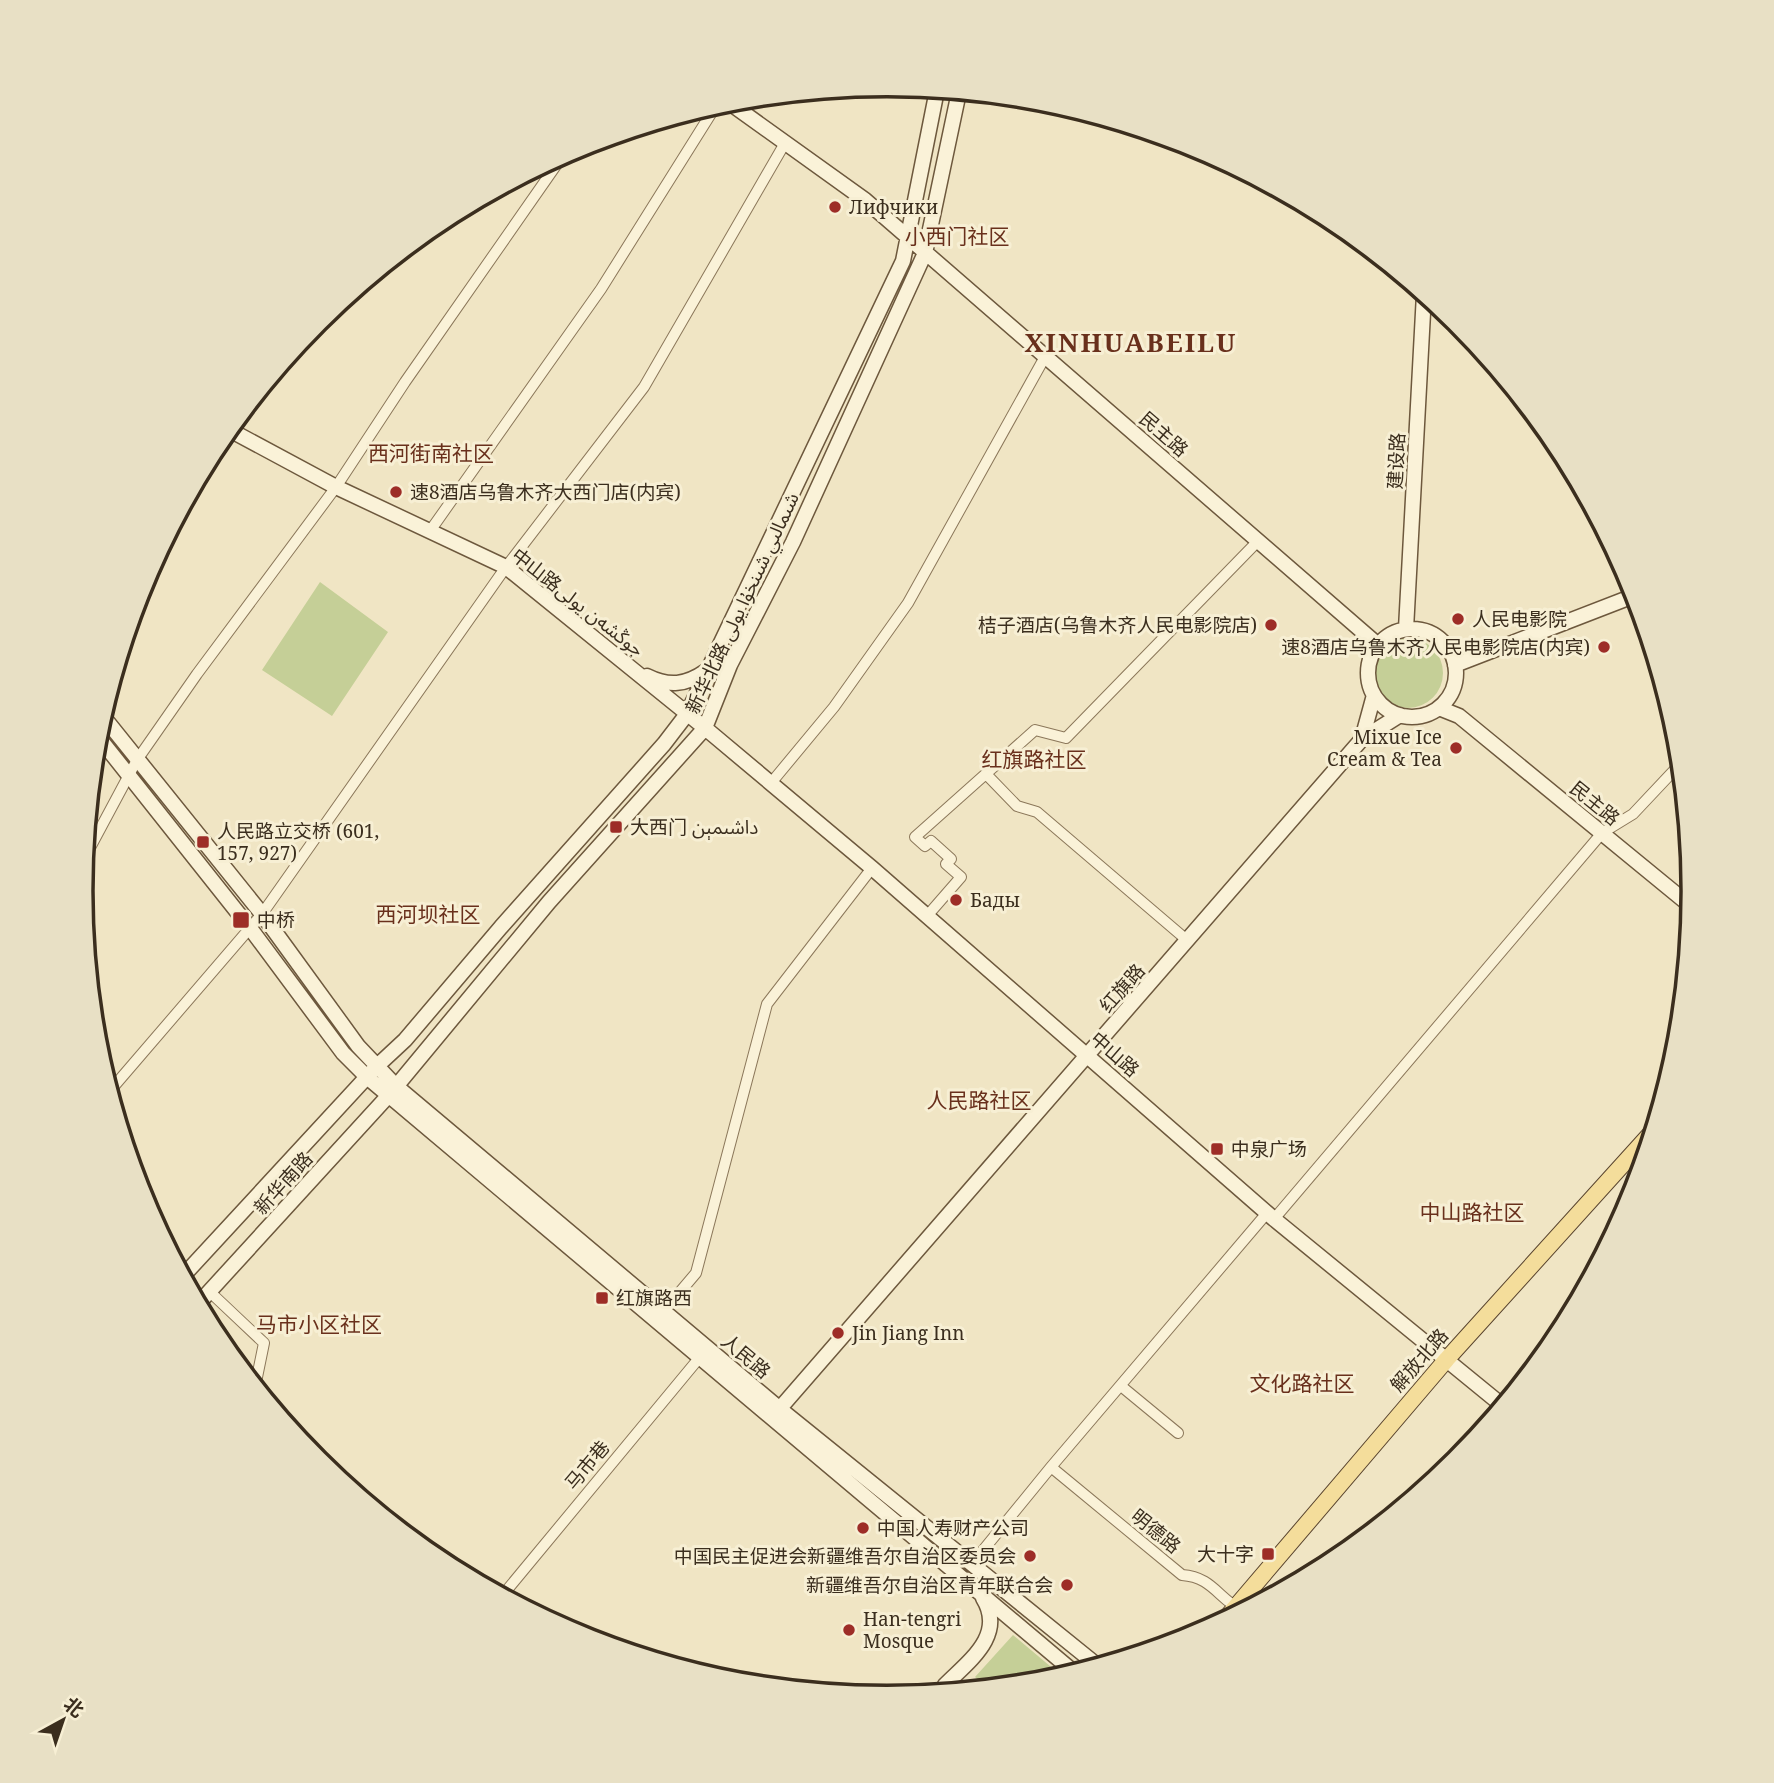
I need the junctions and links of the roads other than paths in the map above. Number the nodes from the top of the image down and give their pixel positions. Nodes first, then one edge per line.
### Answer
1 (935, 99) edge
2 (957, 101) edge
3 (741, 111) edge
4 (708, 118) edge
5 (785, 143) junction
6 (551, 172) edge
7 (909, 239) junction
8 (925, 253) junction
9 (1423, 306) edge
10 (1046, 355) junction
11 (238, 434) edge
12 (336, 487) junction
13 (430, 531) junction
14 (1258, 541) junction
15 (506, 567) junction
16 (1625, 599) edge
17 (1406, 629) junction
18 (1378, 645) junction
19 (1455, 664) junction
20 (632, 669) junction
21 (707, 670) junction
22 (1374, 695) junction
23 (1439, 708) junction
24 (713, 710) junction
25 (687, 713) junction
26 (1400, 715) junction
27 (111, 726) edge
28 (705, 728) junction
29 (1363, 739) junction
30 (106, 748) edge
31 (738, 756) junction
32 (137, 760) junction
33 (1672, 773) edge
34 (986, 774) junction
35 (128, 776) junction
36 (771, 783) junction
37 (1602, 833) junction
38 (94, 840) edge
39 (872, 868) junction
40 (1681, 898) edge
41 (262, 914) junction
42 (927, 916) junction
43 (250, 928) junction
44 (1188, 942) junction
45 (1088, 1057) junction
46 (372, 1072) junction
47 (117, 1083) edge
48 (392, 1091) junction
49 (1639, 1146) edge
50 (1271, 1216) junction
51 (189, 1270) edge
52 (210, 1292) junction
53 (204, 1298) edge
54 (663, 1312) junction
55 (700, 1357) junction
56 (1447, 1359) junction
57 (257, 1375) edge
58 (1121, 1386) junction
59 (1496, 1400) edge
60 (776, 1414) junction
61 (1178, 1433) dead end
62 (1051, 1467) junction
63 (971, 1565) junction
64 (972, 1586) junction
65 (508, 1589) edge
66 (1249, 1598) edge
67 (1234, 1606) edge
68 (1090, 1660) edge
69 (1065, 1665) edge
70 (947, 1683) edge

1 - 7 main road, 新华北路 شىمالىي شىنخۇا يولى
2 - 8 main road, 新华北路 شىمالىي شىنخۇا يولى
3 - 5 main road, 民主路
4 - 13 street
5 - 7 main road, 民主路
5 - 15 street
6 - 12 street
7 - 8 main road, 民主路
7 - 21 main road, 新华北路 شىمالىي شىنخۇا يولى
8 - 10 main road, 民主路
8 - 24 main road, 新华北路 شىمالىي شىنخۇا يولى
9 - 17 main road, 建设路
10 - 14 main road, 民主路
10 - 36 street
11 - 12 main road, 中山路جوڭشەن يولى
12 - 13 main road, 中山路جوڭشەن يولى
12 - 32 street
13 - 15 main road, 中山路جوڭشەن يولى
14 - 18 main road, 民主路
14 - 34 street
15 - 20 main road, 中山路جوڭشەن يولى
15 - 41 street
16 - 19 main road
17 - 18 main road
17 - 19 main road
18 - 22 main road
19 - 23 main road
20 - 21 main road
20 - 25 main road, 中山路جوڭشەن يولى
21 - 25 main road, 新华北路 شىمالىي شىنخۇا يولى
22 - 26 main road
22 - 29 main road
23 - 26 main road
23 - 37 main road, 民主路
24 - 28 main road, 新华北路 شىمالىي شىنخۇا يولى
24 - 31 main road
25 - 28 main road, 中山路جوڭشەن يولى
25 - 46 main road, 新华北路 شىمالىي شىنخۇا يولى
26 - 29 main road
27 - 32 main road
28 - 31 main road, 中山路
28 - 48 main road, 新华北路 شىمالىي شىنخۇا يولى
29 - 44 main road, 红旗路
30 - 35 main road
31 - 36 main road, 中山路
32 - 35 street
32 - 41 main road
33 - 37 street
34 - 42 street
34 - 44 street
35 - 38 street
35 - 43 main road
36 - 39 main road, 中山路
37 - 40 main road, 民主路
37 - 50 street
39 - 42 main road, 中山路
39 - 54 street
41 - 43 street
41 - 46 main road
42 - 45 main road, 中山路
43 - 46 main road
43 - 47 street
44 - 45 main road, 红旗路
45 - 50 main road, 中山路
45 - 60 main road, 红旗路
46 - 48 main road, 人民路
46 - 51 main road, 新华南路
48 - 52 main road, 新华南路
48 - 54 main road, 人民路
48 - 55 main road, 人民路
49 - 56 main road, 解放北路
50 - 56 main road, 中山路
50 - 58 street
52 - 53 main road, 新华南路
52 - 57 street
54 - 60 main road, 人民路
55 - 60 main road, 人民路
55 - 65 street, 马市巷
56 - 59 main road, 中山路
56 - 66 main road, 解放北路
58 - 61 street
58 - 62 street
60 - 63 main road, 人民路
60 - 64 main road, 人民路
62 - 63 street
62 - 67 street, 明德路
63 - 68 main road, 人民路
64 - 69 main road, 人民路
64 - 70 main road

